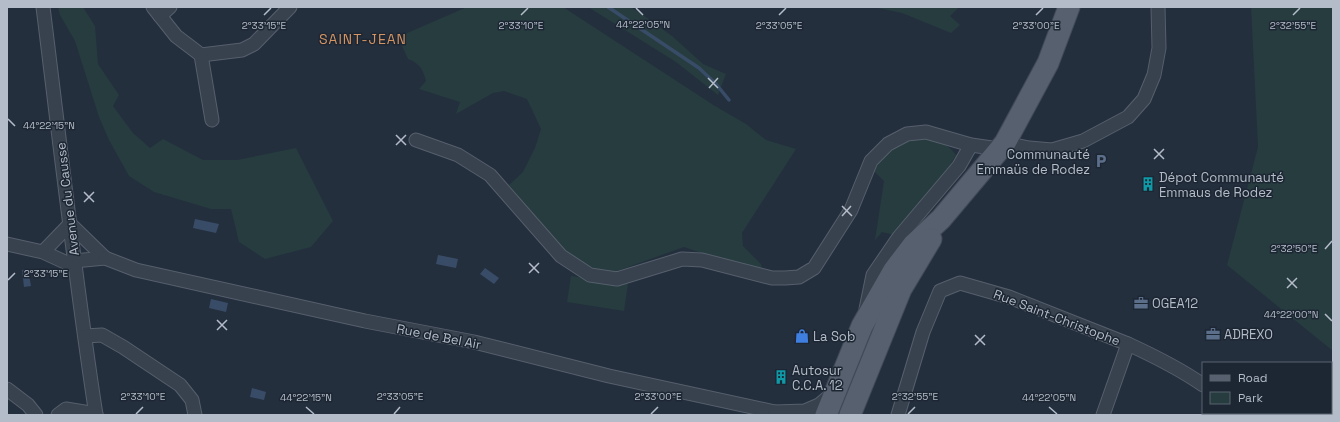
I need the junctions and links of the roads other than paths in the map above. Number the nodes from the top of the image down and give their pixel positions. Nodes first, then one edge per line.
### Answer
1 (43, 7) edge
2 (170, 7) edge
3 (290, 7) edge
4 (1069, 7) edge
5 (1158, 7) edge
6 (156, 11) edge
7 (201, 55) junction
8 (212, 120) dead end
9 (416, 140) dead end
10 (971, 145) junction
11 (1002, 146) junction
12 (941, 220) junction
13 (70, 224) junction
14 (7, 244) edge
15 (43, 252) junction
16 (104, 258) junction
17 (74, 261) junction
18 (862, 326) junction
19 (85, 336) junction
20 (1128, 344) junction
21 (1202, 385) edge
22 (7, 389) edge
23 (836, 391) junction
24 (856, 411) edge
25 (96, 414) edge
26 (777, 414) edge
27 (36, 415) edge
28 (58, 415) edge
29 (195, 415) edge
30 (826, 415) edge
31 (898, 415) edge
32 (1103, 415) edge

1 - 13 street, Avenue du Causse
2 - 6 street
3 - 7 street
4 - 11 main road
5 - 11 street
6 - 7 street
7 - 8 street
9 - 10 street
10 - 11 street
10 - 18 street
11 - 12 main road
12 - 18 main road
12 - 24 main road
13 - 15 street
13 - 16 street, Rue de Bel Air
13 - 17 street, Avenue du Causse
14 - 15 street, Rue de Bel Air
15 - 17 street, Rue de Bel Air
16 - 17 street, Rue de Bel Air
16 - 26 street, Rue de Bel Air
17 - 19 street, Avenue du Causse
18 - 23 main road
19 - 25 street, Avenue du Causse
19 - 29 street
20 - 21 street, Rue Saint-Christophe
20 - 31 street, Rue Saint-Christophe
20 - 32 street, Rue Saint-Christophe
22 - 27 street
23 - 26 street, Rue de Bel Air
23 - 30 main road
25 - 28 street

